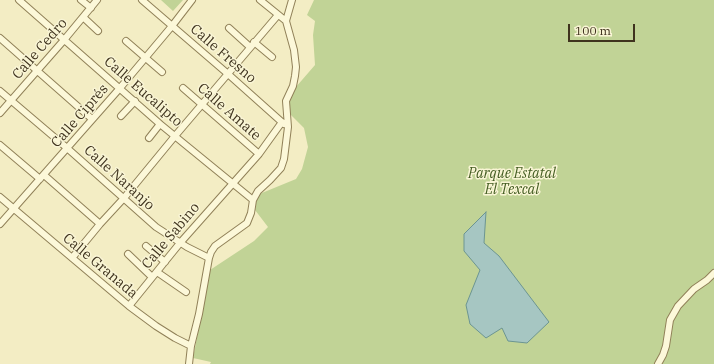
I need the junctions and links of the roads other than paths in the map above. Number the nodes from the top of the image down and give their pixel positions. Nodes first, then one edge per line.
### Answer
1 (19, 0) edge
2 (81, 0) edge
3 (97, 0) edge
4 (142, 0) edge
5 (192, 0) edge
6 (260, 0) edge
7 (292, 0) edge
8 (91, 8) junction
9 (278, 15) junction
10 (83, 17) junction
11 (286, 21) junction
12 (172, 26) junction
13 (230, 28) dead end
14 (98, 31) dead end
15 (0, 38) edge
16 (64, 40) junction
17 (126, 41) dead end
18 (252, 44) junction
19 (272, 56) dead end
20 (146, 58) junction
21 (37, 70) junction
22 (162, 72) dead end
23 (228, 74) junction
24 (120, 88) junction
25 (183, 88) dead end
26 (0, 91) edge
27 (11, 101) junction
28 (135, 101) junction
29 (201, 105) junction
30 (0, 113) edge
31 (121, 116) dead end
32 (92, 119) junction
33 (282, 122) junction
34 (160, 124) junction
35 (288, 127) junction
36 (175, 136) junction
37 (149, 138) dead end
38 (0, 144) edge
39 (67, 148) junction
40 (258, 154) junction
41 (42, 177) junction
42 (232, 183) junction
43 (0, 197) edge
44 (124, 198) junction
45 (253, 200) junction
46 (14, 208) junction
47 (0, 224) edge
48 (100, 224) junction
49 (180, 243) junction
50 (146, 246) dead end
51 (128, 254) dead end
52 (72, 258) junction
53 (209, 258) junction
54 (165, 262) junction
55 (714, 273) edge
56 (155, 274) junction
57 (186, 292) dead end
58 (129, 306) junction
59 (190, 346) junction
60 (189, 364) edge
61 (658, 364) edge

1 - 16 street, Calle Eucalipto
2 - 8 street
3 - 8 street, Calle Cedro
4 - 12 street, Calle Fresno
5 - 12 street, Calle Ciprés
6 - 9 street
7 - 11 street
8 - 10 street, Calle Cedro
9 - 11 street
9 - 18 street
10 - 14 street
10 - 16 street, Calle Cedro
11 - 35 street
12 - 20 street, Calle Ciprés
12 - 23 street, Calle Fresno
13 - 18 street
15 - 21 street
16 - 21 street, Calle Cedro
16 - 24 street, Calle Eucalipto
17 - 20 street
18 - 19 street
18 - 23 street
20 - 22 street
20 - 24 street, Calle Ciprés
21 - 27 street, Calle Cedro
21 - 32 street
23 - 29 street
23 - 33 street, Calle Fresno
24 - 28 street, Calle Eucalipto
24 - 32 street, Calle Ciprés
25 - 29 street, Calle Amate
26 - 27 street, Calle Naranjo
27 - 30 street, Calle Cedro
27 - 39 street, Calle Naranjo
28 - 31 street
28 - 34 street, Calle Eucalipto
29 - 36 street
29 - 40 street, Calle Amate
32 - 39 street, Calle Ciprés
33 - 35 street, Calle Fresno
33 - 40 street, Calle Sabino
34 - 36 street, Calle Eucalipto
34 - 37 street
35 - 45 street
36 - 42 street, Calle Eucalipto
36 - 44 street
38 - 41 street
39 - 41 street, Calle Ciprés
39 - 44 street, Calle Naranjo
40 - 42 street, Calle Sabino
41 - 46 street, Calle Ciprés
41 - 48 street
42 - 45 street, Calle Eucalipto
42 - 49 street, Calle Sabino
43 - 46 street, Calle Granada
44 - 48 street
44 - 49 street, Calle Naranjo
45 - 53 street
46 - 47 street, Calle Ciprés
46 - 52 street, Calle Granada
48 - 52 street
49 - 53 street, Calle Naranjo
49 - 54 street, Calle Sabino
50 - 54 street
51 - 56 street
52 - 58 street, Calle Granada
53 - 59 street
54 - 56 street, Calle Sabino
55 - 61 street
56 - 57 street
56 - 58 street, Calle Sabino
58 - 59 street, Calle Granada
59 - 60 street

